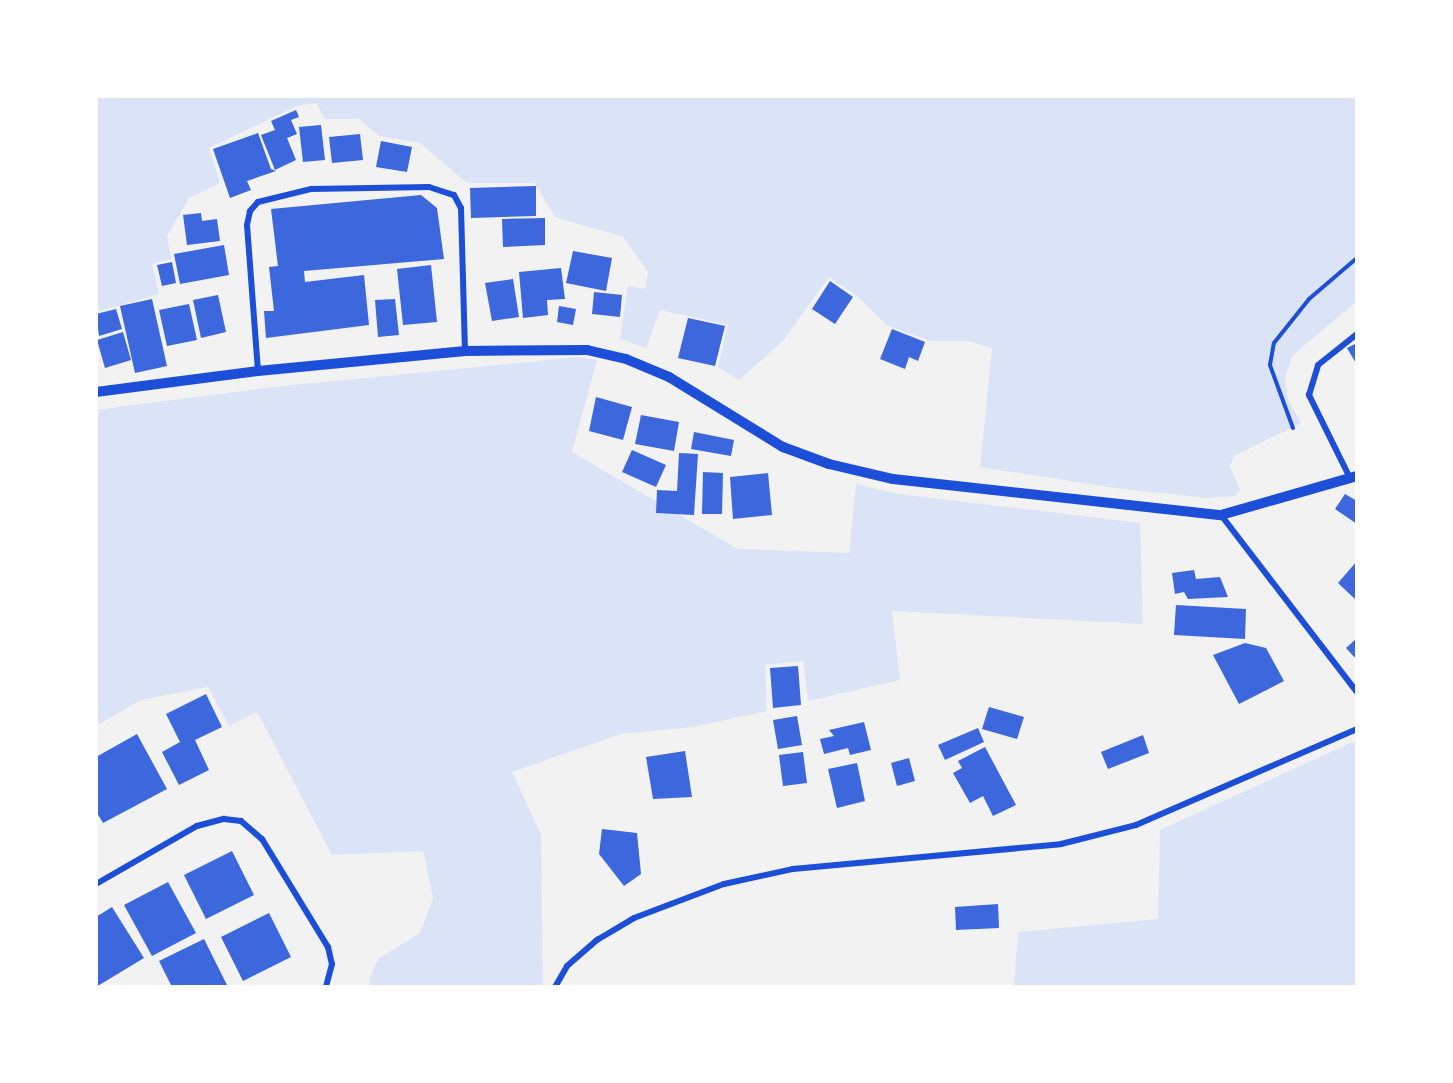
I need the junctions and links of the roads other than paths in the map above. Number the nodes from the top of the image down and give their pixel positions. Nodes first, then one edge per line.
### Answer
1 (1357, 334) edge
2 (465, 351) junction
3 (258, 371) junction
4 (96, 392) edge
5 (1354, 477) edge
6 (1221, 515) junction
7 (1357, 692) edge
8 (1357, 729) edge
9 (96, 885) edge
10 (326, 987) edge
11 (555, 987) edge

1 - 5 street
2 - 3 street
2 - 3 street
2 - 6 street
3 - 4 street
5 - 6 street
6 - 7 street
8 - 11 street
9 - 10 street

